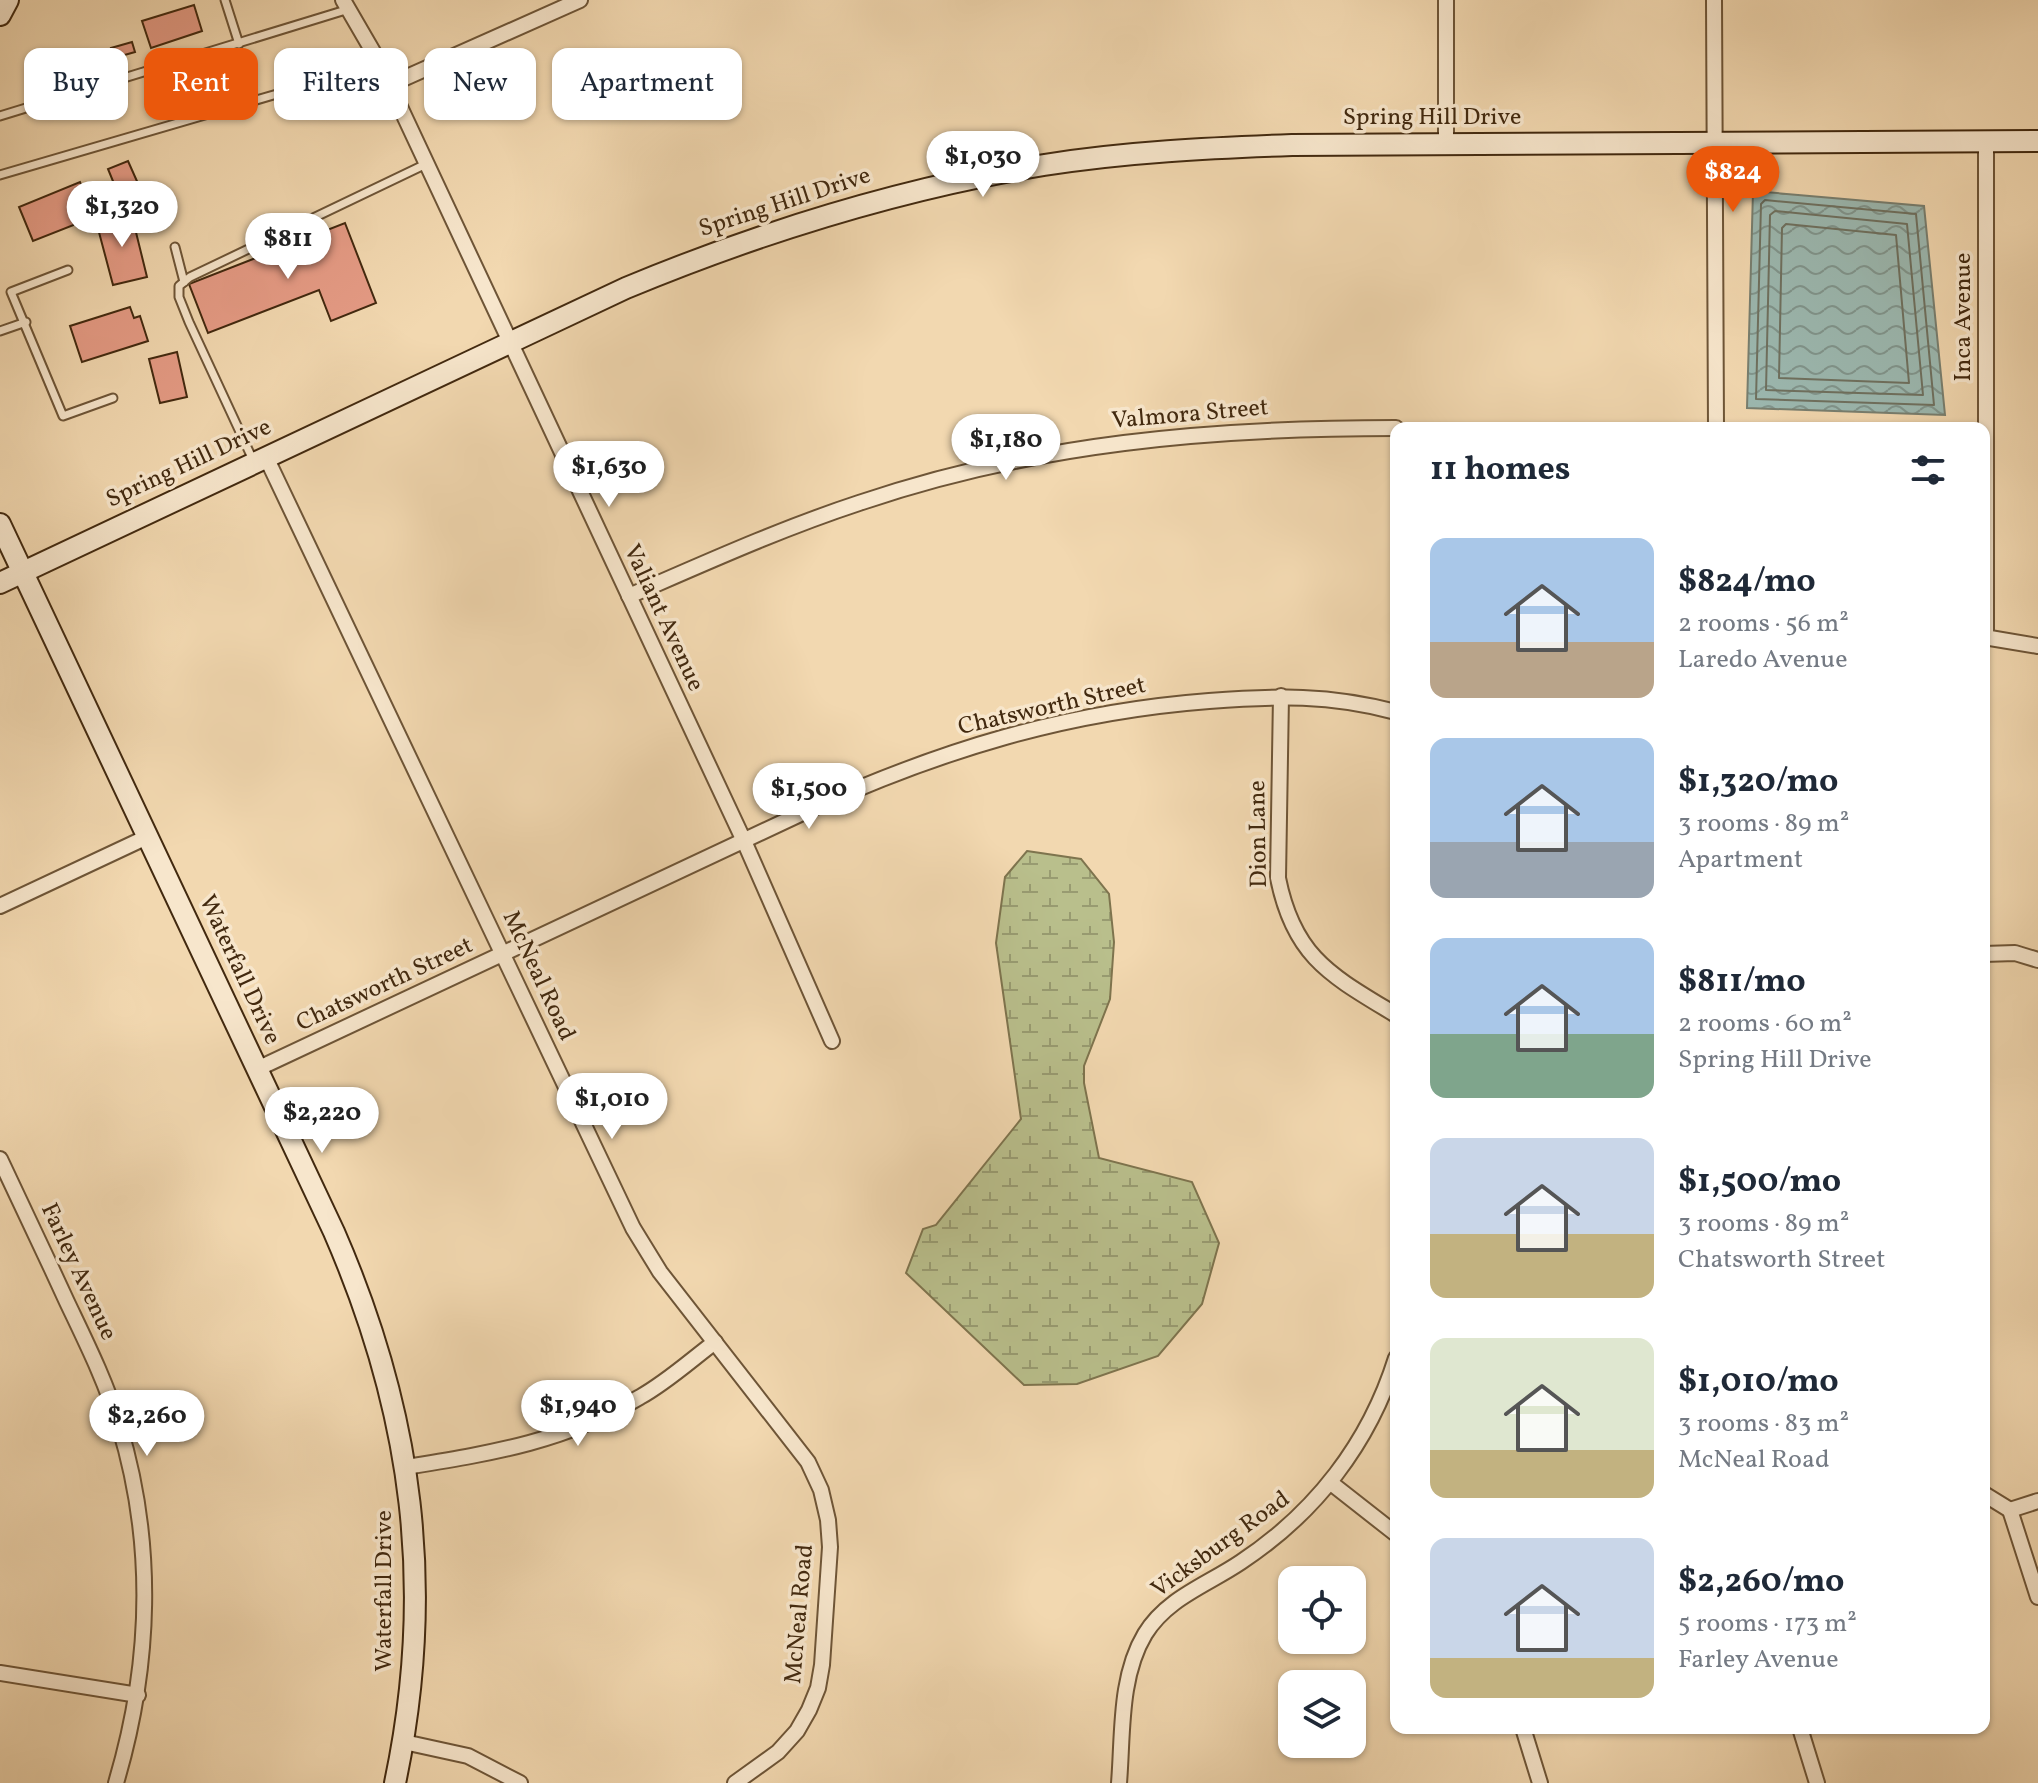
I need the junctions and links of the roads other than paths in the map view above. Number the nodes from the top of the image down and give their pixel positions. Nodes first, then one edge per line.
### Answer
1 (8, 0) edge
2 (225, 0) edge
3 (580, 0) edge
4 (1446, 0) edge
5 (1714, 0) edge
6 (346, 4) edge
7 (0, 15) edge
8 (239, 44) junction
9 (371, 48) edge
10 (408, 77) edge
11 (274, 95) edge
12 (0, 116) edge
13 (405, 120) edge
14 (1986, 141) junction
15 (2038, 141) edge
16 (1714, 143) junction
17 (1446, 144) junction
18 (426, 164) junction
19 (0, 175) edge
20 (175, 247) dead end
21 (68, 270) dead end
22 (184, 282) junction
23 (26, 322) junction
24 (0, 331) edge
25 (509, 342) junction
26 (113, 398) dead end
27 (1716, 422) edge
28 (1985, 422) edge
29 (1390, 428) edge
30 (260, 460) junction
31 (0, 524) edge
32 (23, 572) junction
33 (0, 583) edge
34 (629, 596) junction
35 (1990, 638) edge
36 (2038, 646) edge
37 (1281, 696) junction
38 (1390, 710) edge
39 (147, 837) junction
40 (744, 841) junction
41 (0, 906) edge
42 (503, 953) junction
43 (1990, 954) edge
44 (2038, 960) edge
45 (1390, 1011) edge
46 (832, 1041) dead end
47 (257, 1069) junction
48 (0, 1159) edge
49 (715, 1342) junction
50 (1390, 1374) edge
51 (406, 1467) junction
52 (1331, 1483) junction
53 (1990, 1498) edge
54 (2038, 1501) edge
55 (2010, 1510) junction
56 (1390, 1529) edge
57 (2038, 1597) edge
58 (0, 1673) edge
59 (138, 1695) junction
60 (1525, 1734) edge
61 (1802, 1734) edge
62 (404, 1742) junction
63 (116, 1783) edge
64 (395, 1783) edge
65 (520, 1783) edge
66 (735, 1783) edge
67 (1119, 1783) edge
68 (1540, 1783) edge
69 (1817, 1783) edge

1 - 7 main road
2 - 8 lane
3 - 10 street
4 - 17 street
5 - 16 street
6 - 8 lane
6 - 9 street, Valiant Avenue
8 - 12 lane
11 - 19 lane
13 - 18 street, Valiant Avenue
14 - 15 main road, Spring Hill Drive
14 - 16 main road, Spring Hill Drive
14 - 28 street, Inca Avenue
16 - 17 main road, Spring Hill Drive
16 - 27 street
17 - 25 main road, Spring Hill Drive
18 - 22 lane
18 - 25 street, Valiant Avenue
20 - 22 lane
21 - 23 lane
22 - 30 lane
23 - 24 lane
23 - 26 lane
25 - 30 main road, Spring Hill Drive
25 - 34 street, Valiant Avenue
29 - 34 street, Valmora Street
30 - 32 main road, Spring Hill Drive
30 - 42 street, McNeal Road
31 - 32 main road, Waterfall Drive
32 - 33 main road, Spring Hill Drive
32 - 39 main road, Waterfall Drive
34 - 40 street, Valiant Avenue
35 - 36 street
37 - 38 street, Chatsworth Street
37 - 40 street, Chatsworth Street
37 - 45 street, Dion Lane
39 - 41 street
39 - 47 main road, Waterfall Drive
40 - 42 street, Chatsworth Street
40 - 46 street, Valiant Avenue
42 - 47 street, Chatsworth Street
42 - 49 street, McNeal Road
43 - 44 street
47 - 51 main road, Waterfall Drive
48 - 59 street, Farley Avenue
49 - 51 street
49 - 66 street, McNeal Road
50 - 52 street, Vicksburg Road
51 - 62 main road, Waterfall Drive
52 - 56 street
52 - 67 street, Vicksburg Road
53 - 55 street
54 - 55 street
55 - 57 street
58 - 59 street
59 - 63 street, Farley Avenue
60 - 68 street
61 - 69 street
62 - 64 main road, Waterfall Drive
62 - 65 street

